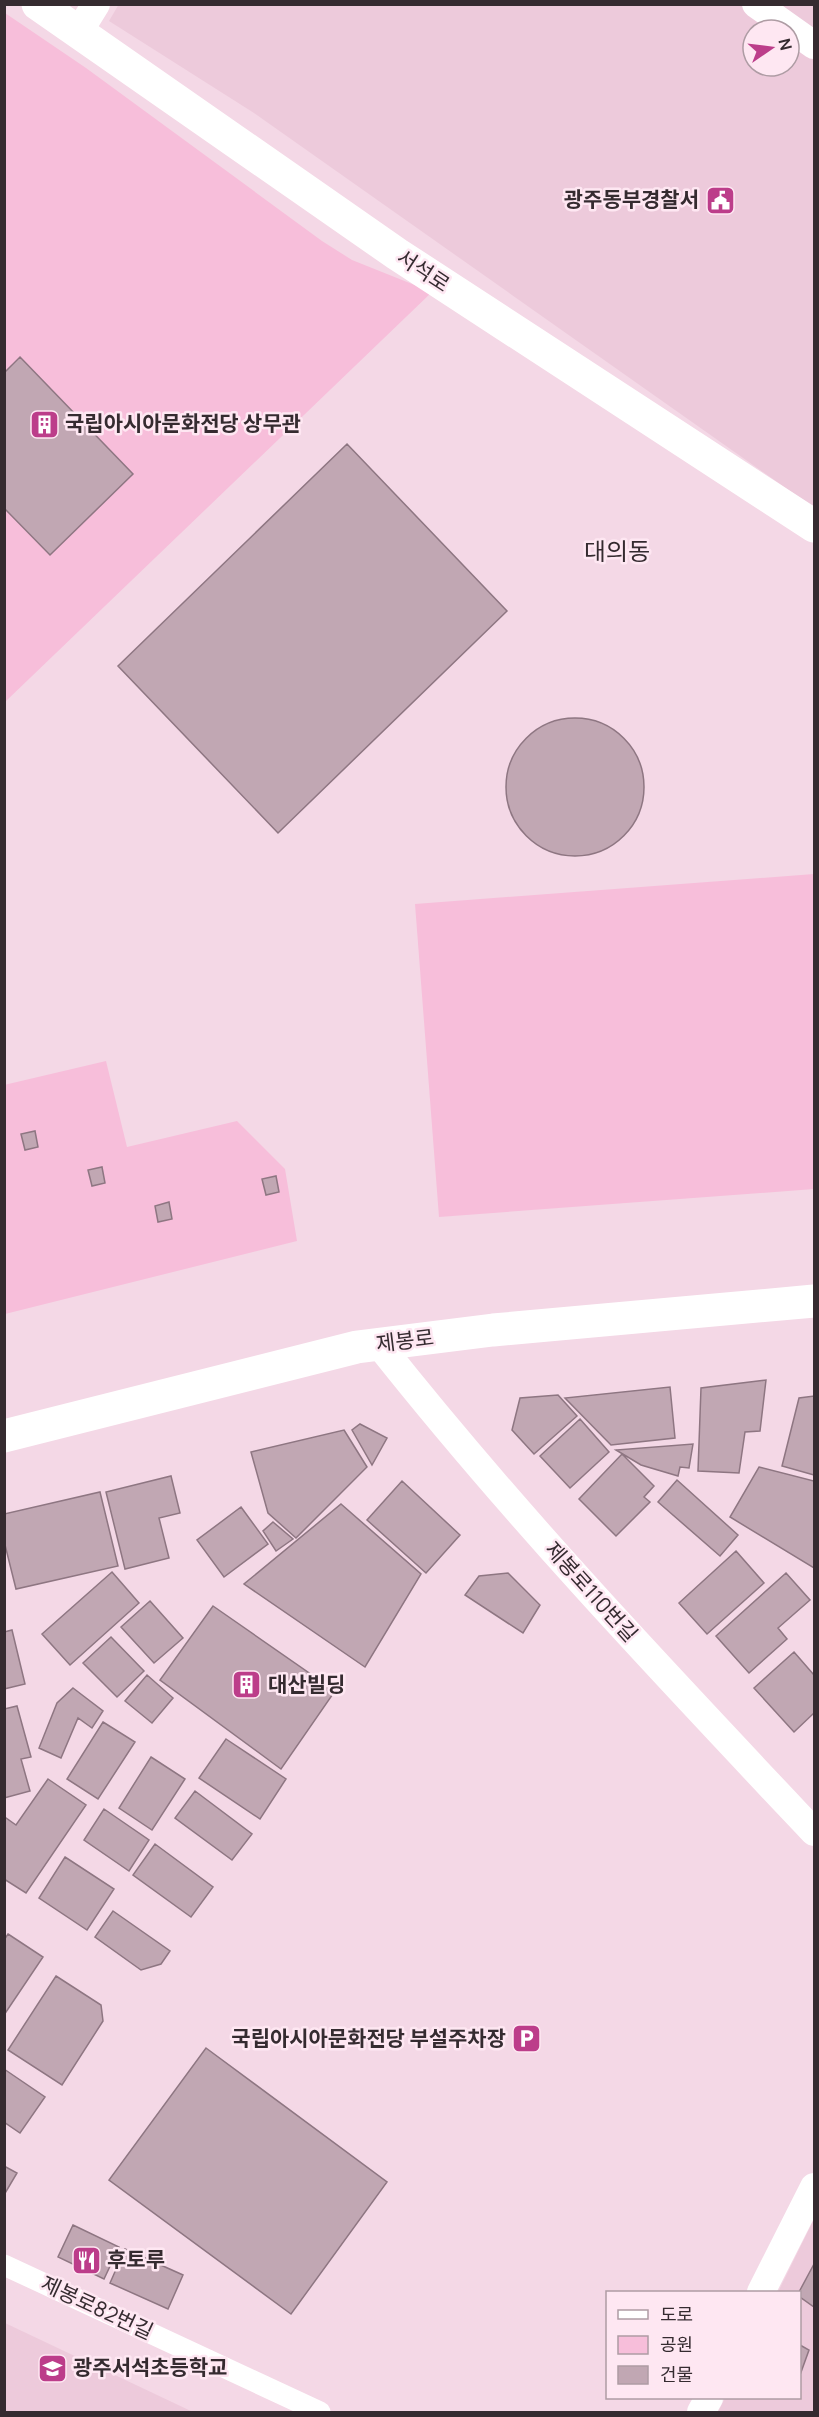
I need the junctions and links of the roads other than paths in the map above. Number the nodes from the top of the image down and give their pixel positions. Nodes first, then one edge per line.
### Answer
1 (38, 4) edge
2 (96, 4) edge
3 (756, 4) edge
4 (78, 33) junction
5 (814, 45) edge
6 (814, 526) edge
7 (814, 1301) edge
8 (378, 1343) junction
9 (4, 1436) edge
10 (814, 1832) edge
11 (814, 2187) edge
12 (4, 2265) edge
13 (762, 2291) edge
14 (320, 2412) edge

1 - 4 street, 서석로
2 - 4 street
3 - 5 street
4 - 6 street, 서석로
7 - 8 street, 제봉로
8 - 9 street, 제봉로
8 - 10 street, 제봉로110번길
11 - 13 street
12 - 14 street, 제봉로82번길

